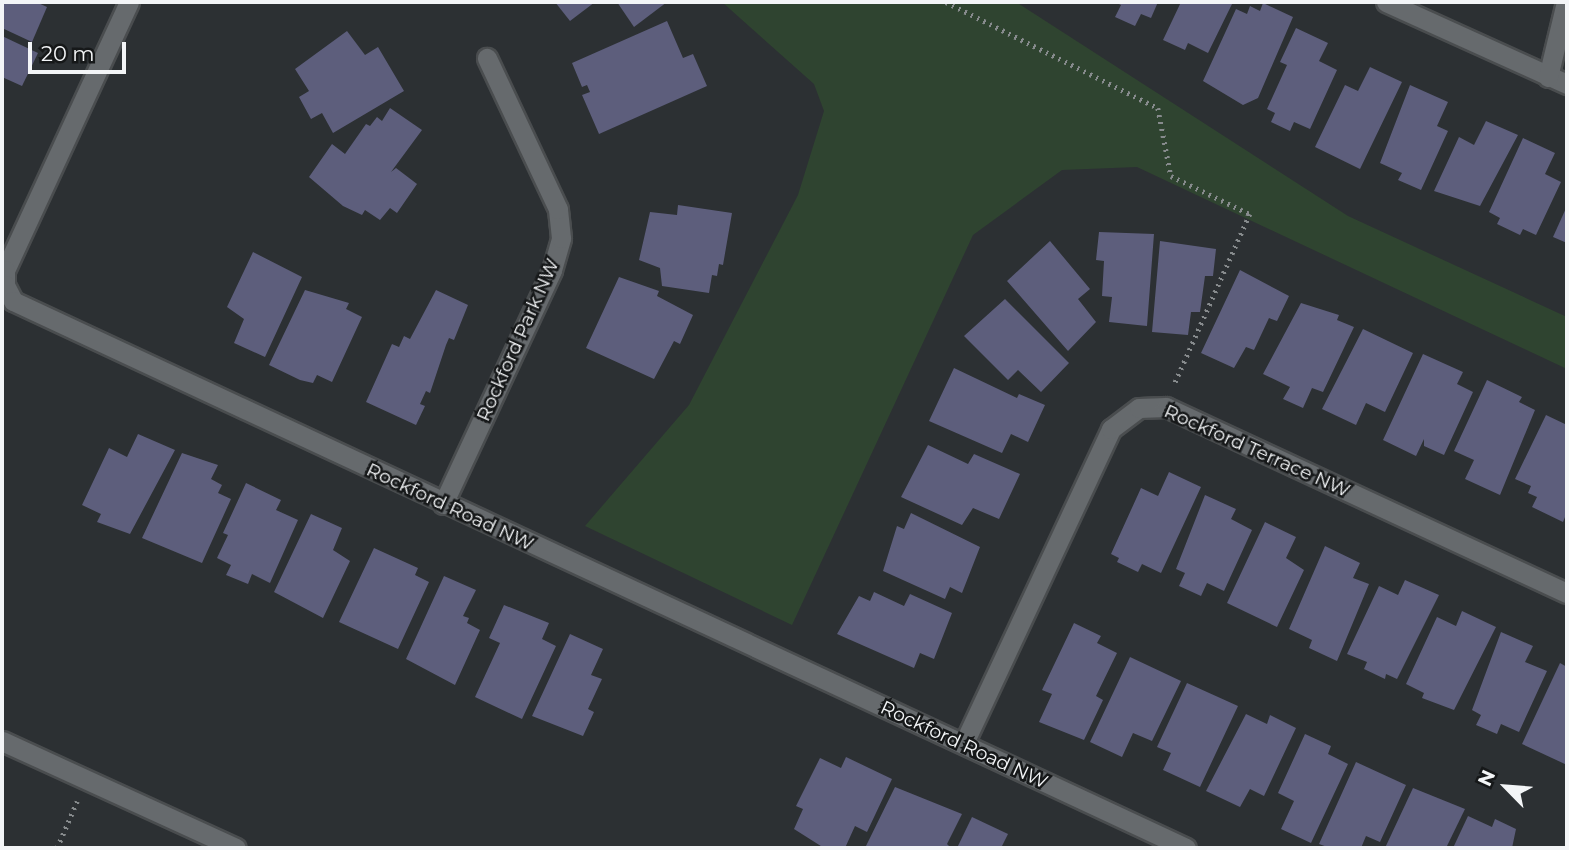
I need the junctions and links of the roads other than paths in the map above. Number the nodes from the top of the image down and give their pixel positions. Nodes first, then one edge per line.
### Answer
1 (129, 2) edge
2 (1387, 2) edge
3 (1566, 2) edge
4 (487, 58) dead end
5 (1548, 77) junction
6 (1567, 84) edge
7 (443, 504) junction
8 (1567, 593) edge
9 (2, 741) edge
10 (964, 743) junction
11 (236, 848) edge
12 (1186, 848) edge

1 - 7 street, Rockford Road NW
2 - 5 street
3 - 5 street
4 - 7 street, Rockford Park NW
5 - 6 street
7 - 10 street, Rockford Road NW
8 - 10 street, Rockford Terrace NW
9 - 11 street
10 - 12 street, Rockford Road NW

